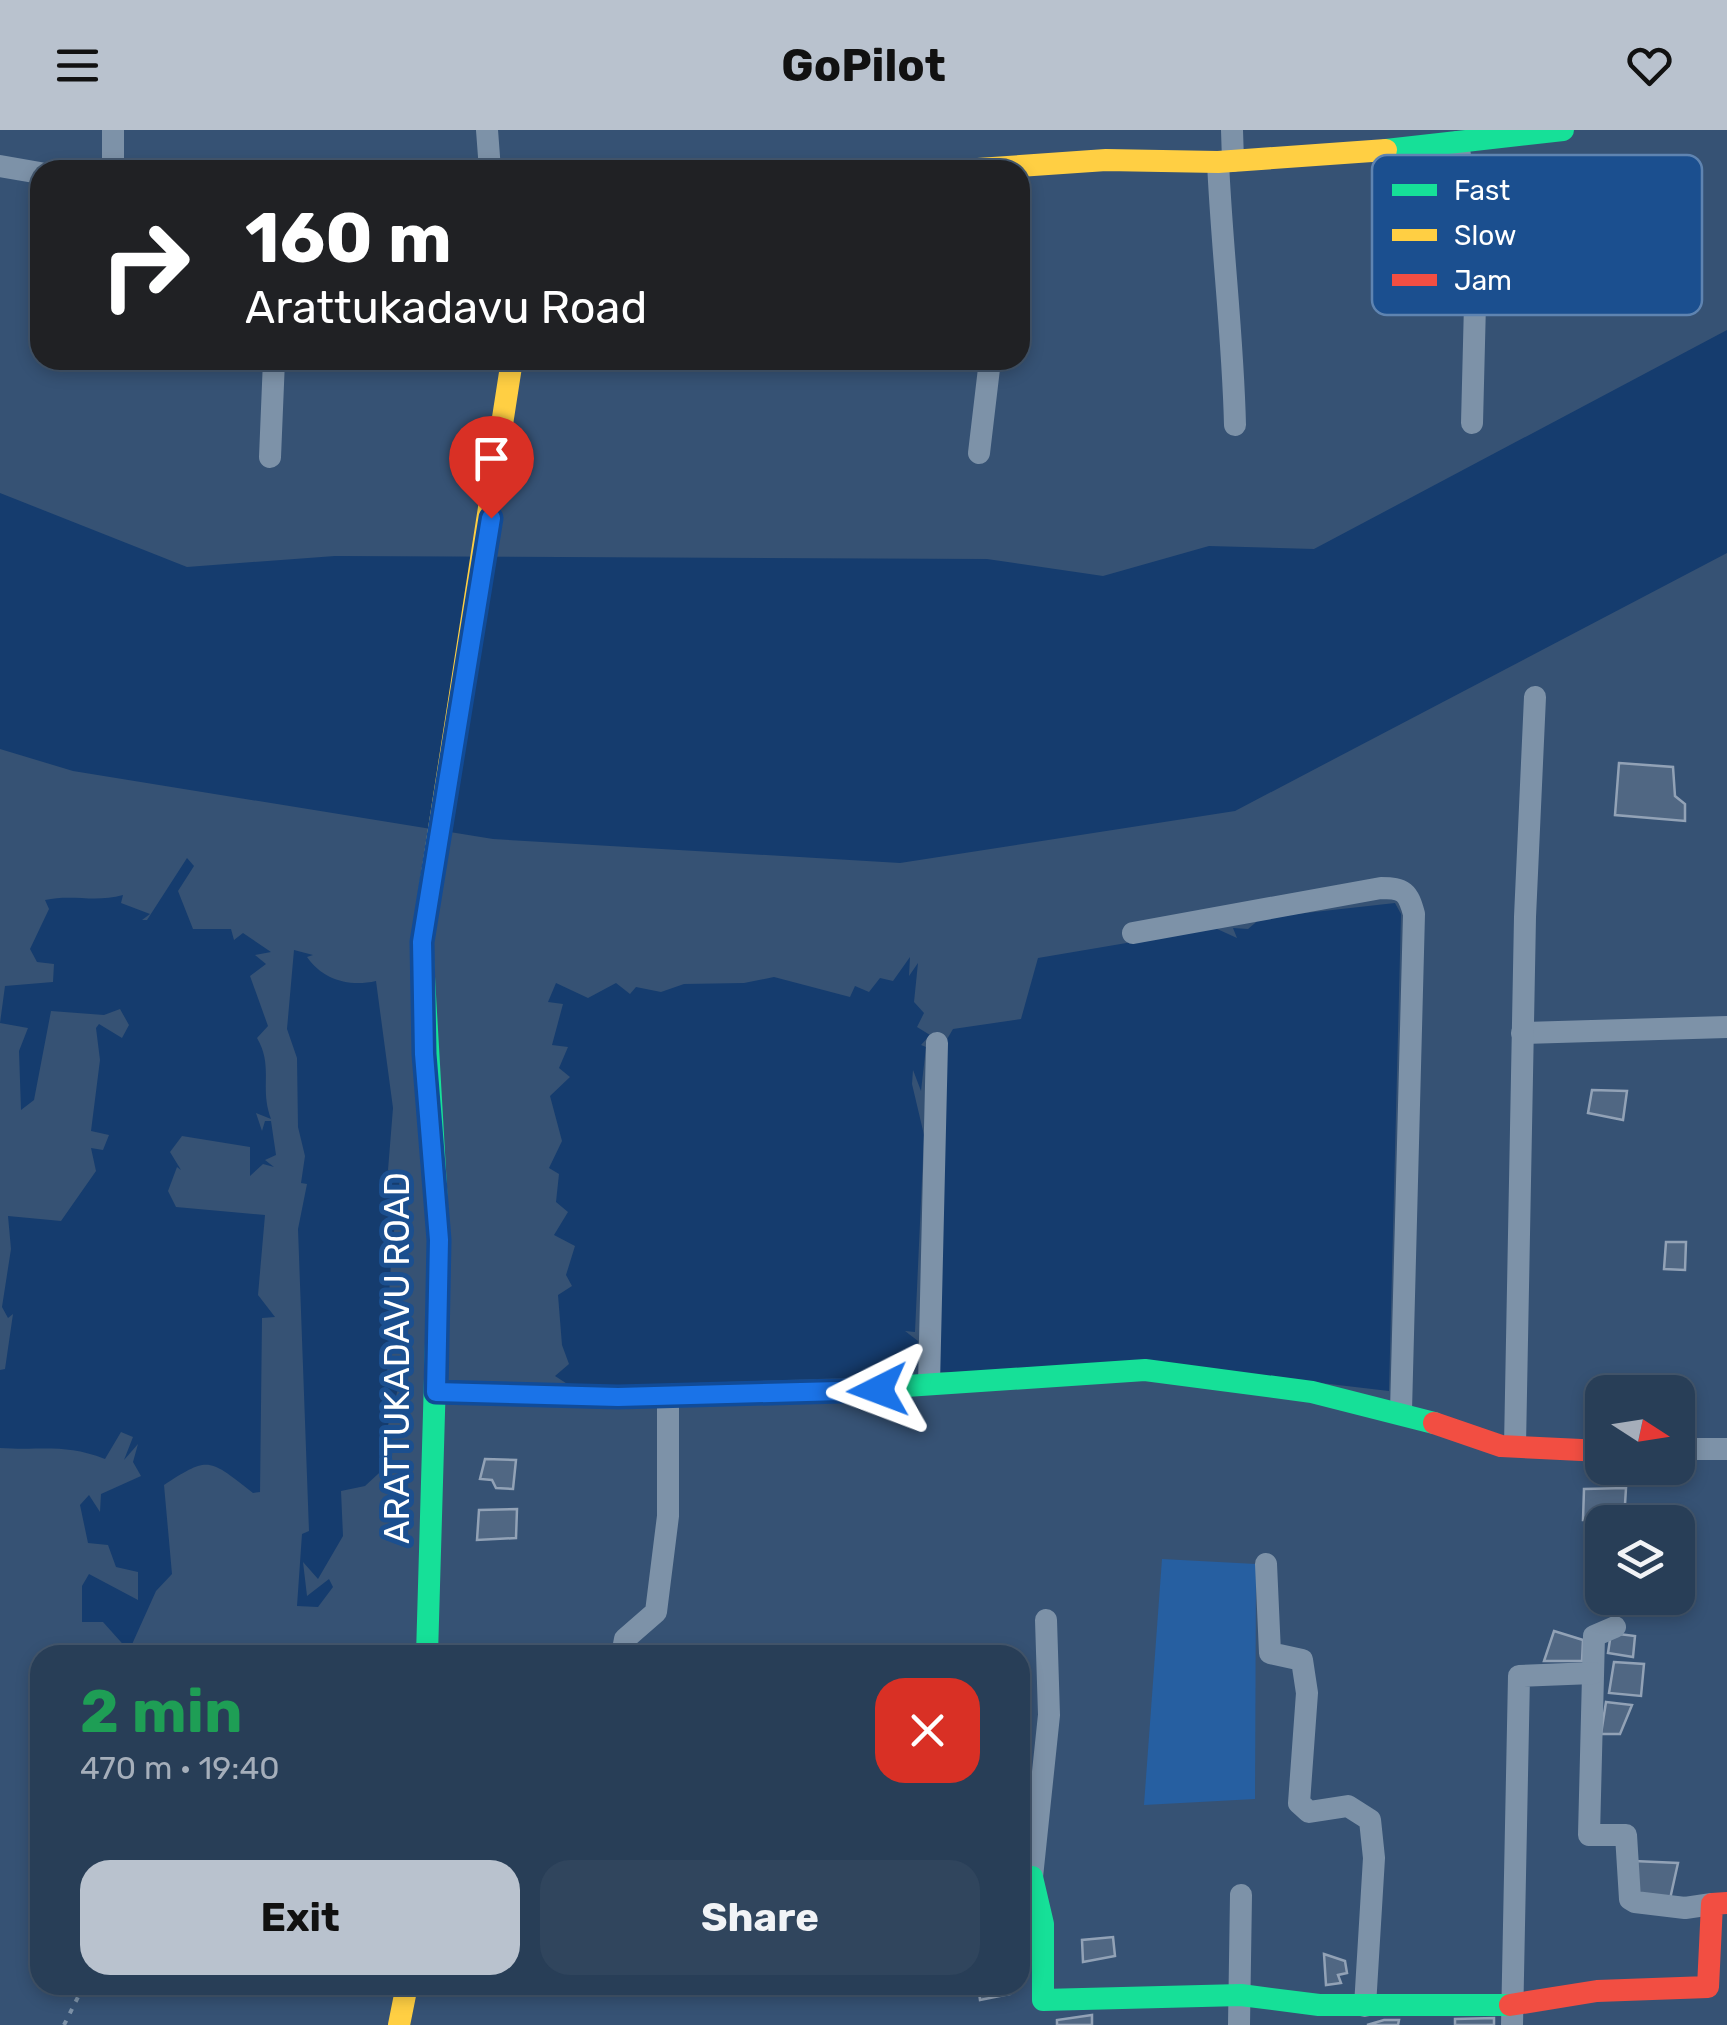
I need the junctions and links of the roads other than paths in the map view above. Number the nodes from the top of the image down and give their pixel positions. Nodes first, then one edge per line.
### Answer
1 (112, 130) edge
2 (487, 130) edge
3 (1232, 130) edge
4 (1564, 130) edge
5 (1496, 134) edge
6 (1458, 142) junction
7 (1460, 155) edge
8 (113, 160) edge
9 (489, 160) edge
10 (1226, 162) junction
11 (1030, 165) edge
12 (0, 166) edge
13 (30, 171) edge
14 (1475, 315) edge
15 (274, 370) edge
16 (511, 370) edge
17 (989, 370) edge
18 (1472, 423) dead end
19 (1234, 425) dead end
20 (979, 454) dead end
21 (270, 457) dead end
22 (1535, 697) dead end
23 (1133, 933) dead end
24 (1727, 1027) edge
25 (1522, 1032) junction
26 (936, 1044) dead end
27 (929, 1384) junction
28 (436, 1392) junction
29 (668, 1396) junction
30 (1402, 1410) junction
31 (1515, 1446) junction
32 (1695, 1449) edge
33 (1727, 1449) edge
34 (1585, 1450) edge
35 (1266, 1564) dead end
36 (1046, 1620) dead end
37 (1615, 1627) dead end
38 (427, 1645) edge
39 (626, 1645) edge
40 (1593, 1673) junction
41 (1030, 1850) edge
42 (1030, 1890) edge
43 (1241, 1894) dead end
44 (1720, 1903) edge
45 (1241, 1994) junction
46 (405, 1995) edge
47 (1364, 2006) junction
48 (1511, 2015) edge
49 (400, 2025) edge
50 (1240, 2025) edge

1 - 8 street
2 - 9 street
3 - 10 street
4 - 5 street
5 - 6 street
6 - 7 street
6 - 10 street
10 - 11 street
10 - 19 street
12 - 13 street
14 - 18 street
15 - 21 street
16 - 28 street, ARATTUKADAVU ROAD
17 - 20 street
22 - 25 street
23 - 30 street
24 - 25 street
25 - 31 street
26 - 27 street
27 - 29 street
27 - 30 street
28 - 29 street
28 - 38 street, ARATTUKADAVU ROAD
29 - 39 street
30 - 31 street
31 - 34 street
32 - 33 street
35 - 47 street
36 - 41 street
37 - 40 street
40 - 44 street
40 - 48 street
42 - 45 street
43 - 45 street
44 - 48 street
45 - 47 street
45 - 50 street
46 - 49 street
47 - 48 street

